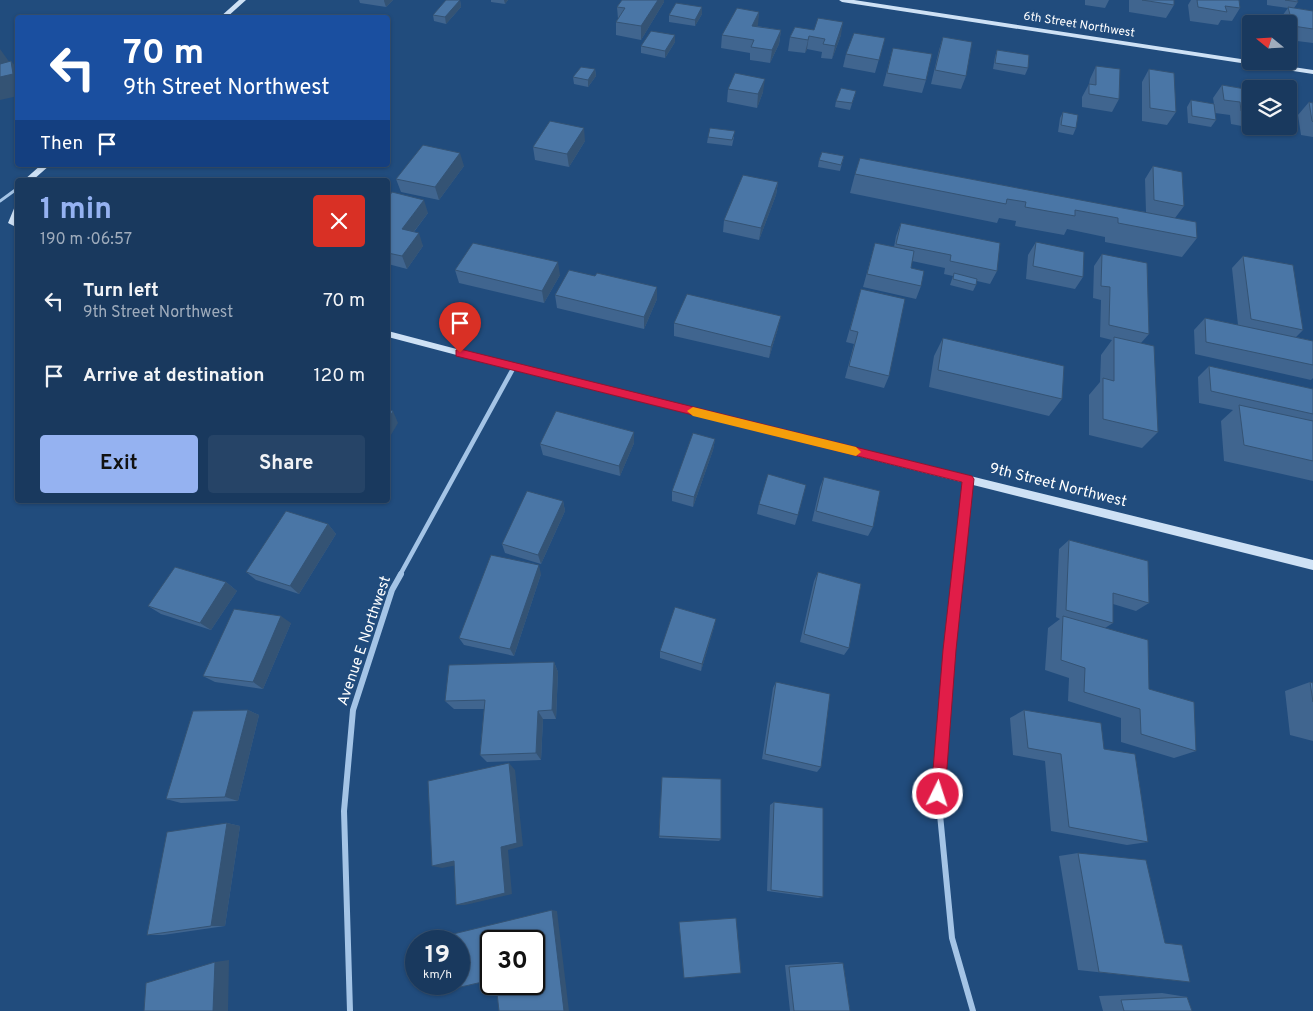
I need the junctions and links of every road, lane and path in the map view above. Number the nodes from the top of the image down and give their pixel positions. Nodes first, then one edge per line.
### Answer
1 (243, 0) edge
2 (842, 0) edge
3 (226, 15) edge
4 (1313, 72) edge
5 (44, 167) edge
6 (30, 178) edge
7 (15, 190) edge
8 (0, 201) edge
9 (390, 335) edge
10 (514, 367) junction
11 (968, 479) junction
12 (1313, 565) edge
13 (350, 1011) edge
14 (974, 1011) edge

1 - 3 street
2 - 4 street, 6th Street Northwest
5 - 6 street
7 - 8 street
9 - 10 street, 9th Street Northwest
10 - 11 street, 9th Street Northwest
10 - 13 street, Avenue E Northwest
11 - 12 street, 9th Street Northwest
11 - 14 street

